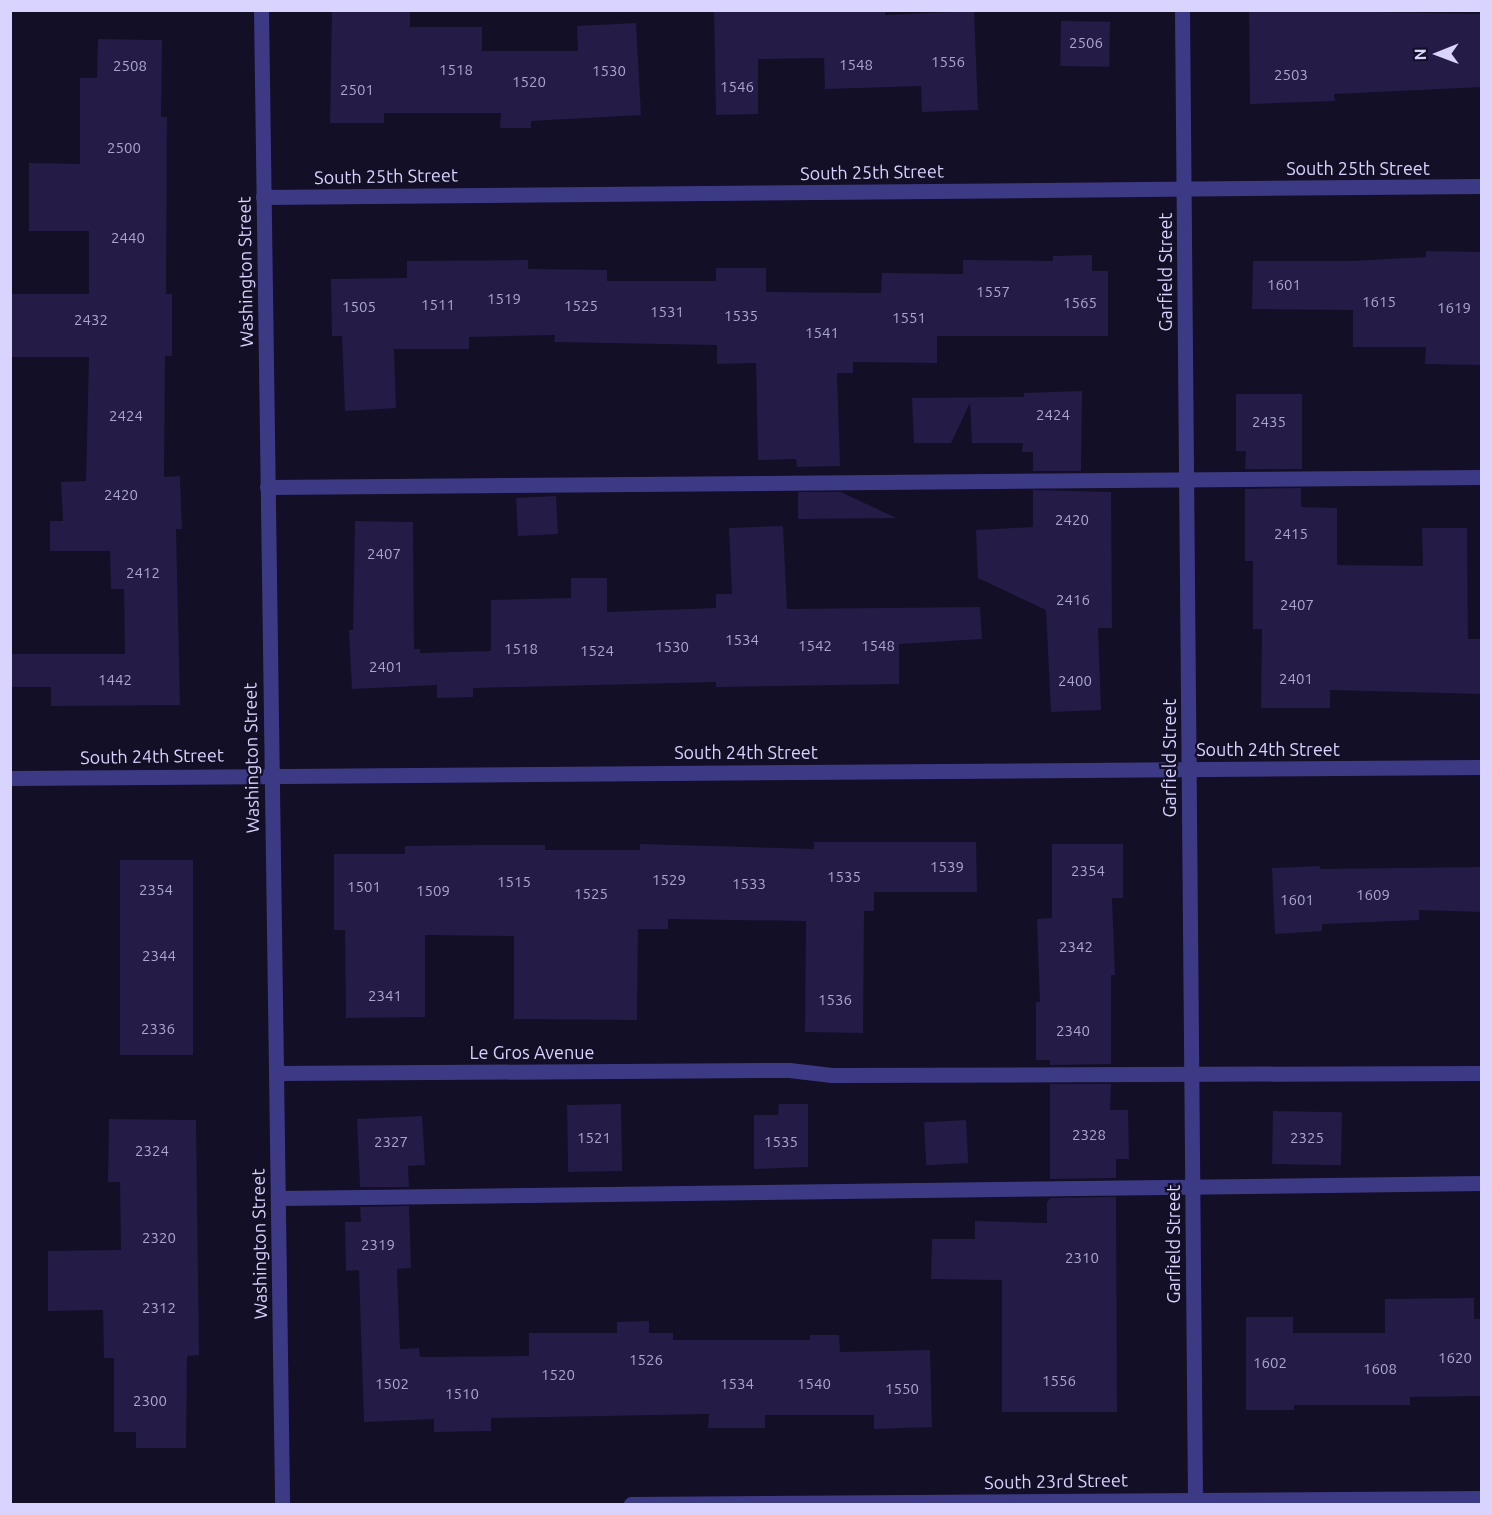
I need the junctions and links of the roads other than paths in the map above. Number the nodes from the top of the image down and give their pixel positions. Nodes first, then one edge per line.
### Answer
1 (261, 10) edge
2 (1182, 10) edge
3 (1482, 186) edge
4 (1184, 188) junction
5 (263, 197) junction
6 (1482, 477) edge
7 (1186, 479) junction
8 (267, 487) junction
9 (1482, 767) edge
10 (1188, 769) junction
11 (270, 774) junction
12 (10, 777) edge
13 (276, 1073) junction
14 (1482, 1073) edge
15 (1191, 1075) junction
16 (1482, 1183) edge
17 (1192, 1184) junction
18 (278, 1198) junction
19 (1482, 1498) edge
20 (1195, 1502) edge
21 (282, 1504) edge
22 (631, 1504) edge

1 - 5 street, Washington Street
2 - 4 street, Garfield Street
3 - 4 street, South 25th Street
4 - 5 street, South 25th Street
4 - 7 street, Garfield Street
5 - 8 street, Washington Street
6 - 7 street
7 - 8 street
7 - 10 street, Garfield Street
8 - 11 street, Washington Street
9 - 10 street, South 24th Street
10 - 11 street, South 24th Street
10 - 15 street, Garfield Street
11 - 12 street, South 24th Street
11 - 13 street, Washington Street
13 - 15 street, Le Gros Avenue
13 - 18 street, Washington Street
14 - 15 street, Le Gros Avenue
15 - 17 street, Garfield Street
16 - 17 street
17 - 18 street
17 - 20 street, Garfield Street
18 - 21 street, Washington Street
19 - 20 street, South 23rd Street
20 - 22 street, South 23rd Street

